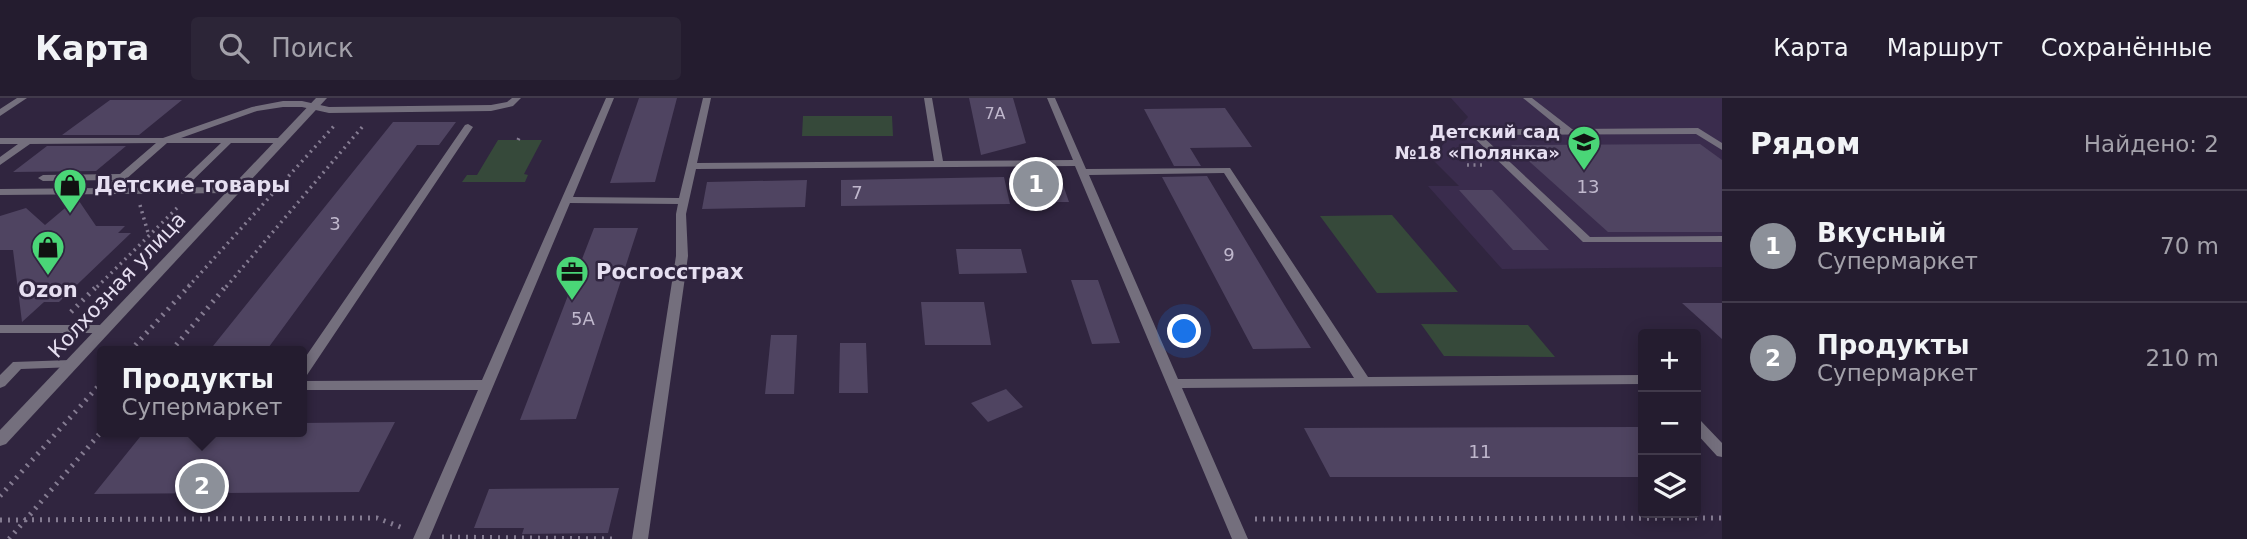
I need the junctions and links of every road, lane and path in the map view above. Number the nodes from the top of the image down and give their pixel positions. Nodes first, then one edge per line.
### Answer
1 (23, 98) edge
2 (399, 98) edge
3 (517, 98) edge
4 (610, 98) edge
5 (707, 98) edge
6 (928, 98) edge
7 (1051, 98) edge
8 (1527, 98) edge
9 (286, 101) edge
10 (318, 102) edge
11 (378, 109) junction
12 (390, 109) junction
13 (348, 110) junction
14 (0, 113) edge
15 (468, 127) dead end
16 (1569, 131) junction
17 (165, 140) junction
18 (229, 140) junction
19 (283, 140) junction
20 (0, 141) edge
21 (29, 141) junction
22 (1722, 147) edge
23 (0, 162) edge
24 (939, 164) junction
25 (692, 166) junction
26 (1081, 167) junction
27 (122, 177) junction
28 (43, 178) dead end
29 (178, 190) junction
30 (195, 190) junction
31 (236, 190) junction
32 (0, 191) edge
33 (107, 191) junction
34 (136, 191) junction
35 (566, 201) junction
36 (684, 201) junction
37 (149, 236) junction
38 (1722, 239) edge
39 (105, 328) junction
40 (54, 329) junction
41 (0, 330) edge
42 (135, 346) edge
43 (175, 346) edge
44 (71, 365) junction
45 (307, 365) edge
46 (1638, 380) edge
47 (1364, 382) junction
48 (0, 383) edge
49 (1174, 384) junction
50 (307, 385) edge
51 (487, 385) junction
52 (97, 388) edge
53 (1701, 430) edge
54 (98, 437) edge
55 (0, 440) edge
56 (1722, 452) edge
57 (0, 495) edge
58 (1722, 518) edge
59 (27, 519) junction
60 (0, 520) edge
61 (1238, 534) edge
62 (422, 537) edge
63 (9, 539) edge
64 (614, 539) edge
65 (640, 539) edge

1 - 14 lane
2 - 12 lane
3 - 12 lane
4 - 35 lane
5 - 25 lane
6 - 24 lane
7 - 26 lane
8 - 16 lane
9 - 10 lane
9 - 17 lane
10 - 13 lane
10 - 19 street, Колхозная улица
11 - 12 lane
11 - 13 lane
11 - 43 path
13 - 42 path
15 - 45 lane
16 - 22 lane
16 - 38 lane
17 - 18 lane
17 - 21 lane
17 - 27 lane
18 - 19 lane
18 - 29 lane
19 - 31 street, Колхозная улица
20 - 21 lane
21 - 23 lane
24 - 25 lane
24 - 26 lane
25 - 36 lane
26 - 47 lane
26 - 49 lane
27 - 28 lane
27 - 33 lane
29 - 30 lane
29 - 34 lane
30 - 31 lane
30 - 37 path
31 - 39 street, Колхозная улица
32 - 33 lane
33 - 34 lane
34 - 37 path
35 - 36 lane
35 - 51 lane
36 - 65 lane
37 - 40 path
39 - 40 lane
39 - 44 street, Колхозная улица
40 - 41 lane
44 - 48 lane
44 - 55 street, Колхозная улица
46 - 47 lane
47 - 49 lane
49 - 61 lane
50 - 51 lane
51 - 62 lane
52 - 57 path
53 - 56 lane
54 - 59 path
58 - 61 path
59 - 60 path
59 - 62 path
59 - 63 path
62 - 64 path

